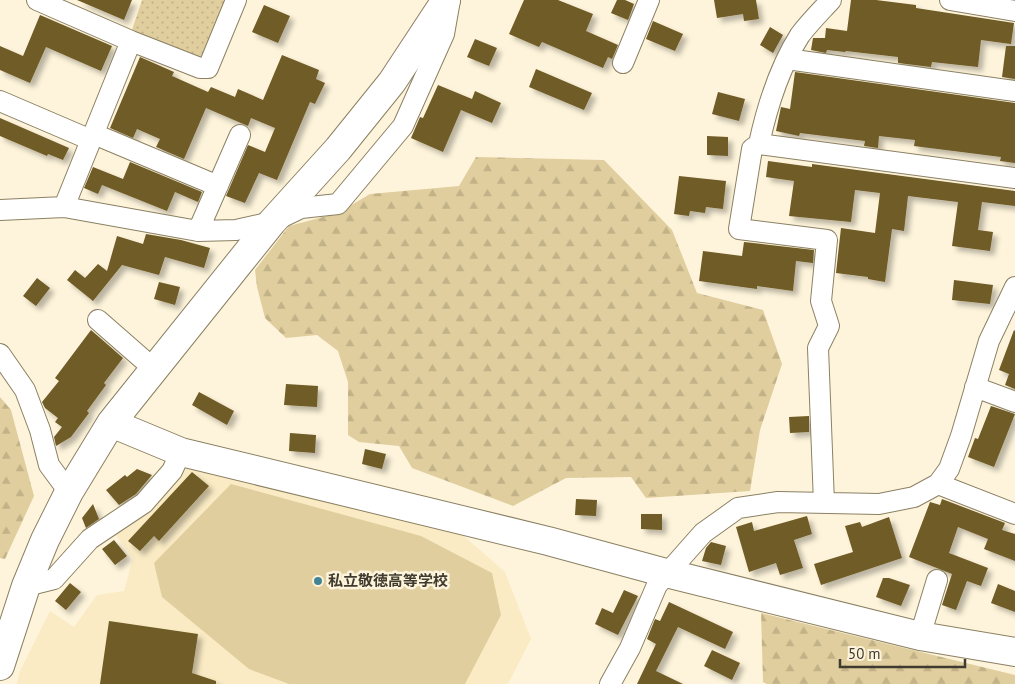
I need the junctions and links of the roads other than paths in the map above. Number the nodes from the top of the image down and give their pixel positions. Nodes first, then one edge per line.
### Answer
1 (37, 0) edge
2 (236, 0) edge
3 (448, 0) edge
4 (649, 0) edge
5 (831, 0) edge
6 (950, 0) edge
7 (1015, 11) edge
8 (131, 41) junction
9 (787, 59) junction
10 (623, 63) dead end
11 (1015, 91) edge
12 (0, 101) edge
13 (240, 135) dead end
14 (92, 137) junction
15 (759, 144) junction
16 (1015, 178) edge
17 (218, 186) junction
18 (64, 207) junction
19 (0, 210) edge
20 (272, 222) junction
21 (198, 231) junction
22 (1015, 287) edge
23 (98, 320) dead end
24 (0, 354) edge
25 (154, 370) junction
26 (975, 387) junction
27 (1015, 402) edge
28 (111, 423) junction
29 (182, 452) junction
30 (938, 484) junction
31 (69, 492) junction
32 (824, 503) junction
33 (1015, 514) edge
34 (666, 573) junction
35 (938, 580) dead end
36 (26, 586) junction
37 (920, 636) junction
38 (1015, 652) edge
39 (0, 666) edge
40 (610, 684) edge

1 - 8 street
2 - 8 street
3 - 20 street
3 - 20 street
4 - 10 street
5 - 9 street
6 - 7 street
8 - 14 street
9 - 11 street
9 - 15 street
12 - 14 street
13 - 17 street
14 - 17 street
14 - 18 street
15 - 16 street
15 - 32 street
17 - 21 street
18 - 19 street
18 - 21 street
20 - 21 street
20 - 25 street
22 - 26 street
23 - 25 street
24 - 31 street
25 - 28 street
26 - 27 street
26 - 30 street
28 - 29 street
28 - 31 street
29 - 34 street
29 - 36 street
30 - 32 street
30 - 33 street
31 - 36 street
32 - 34 street
34 - 37 street
34 - 40 street
35 - 37 street
36 - 39 street
37 - 38 street

